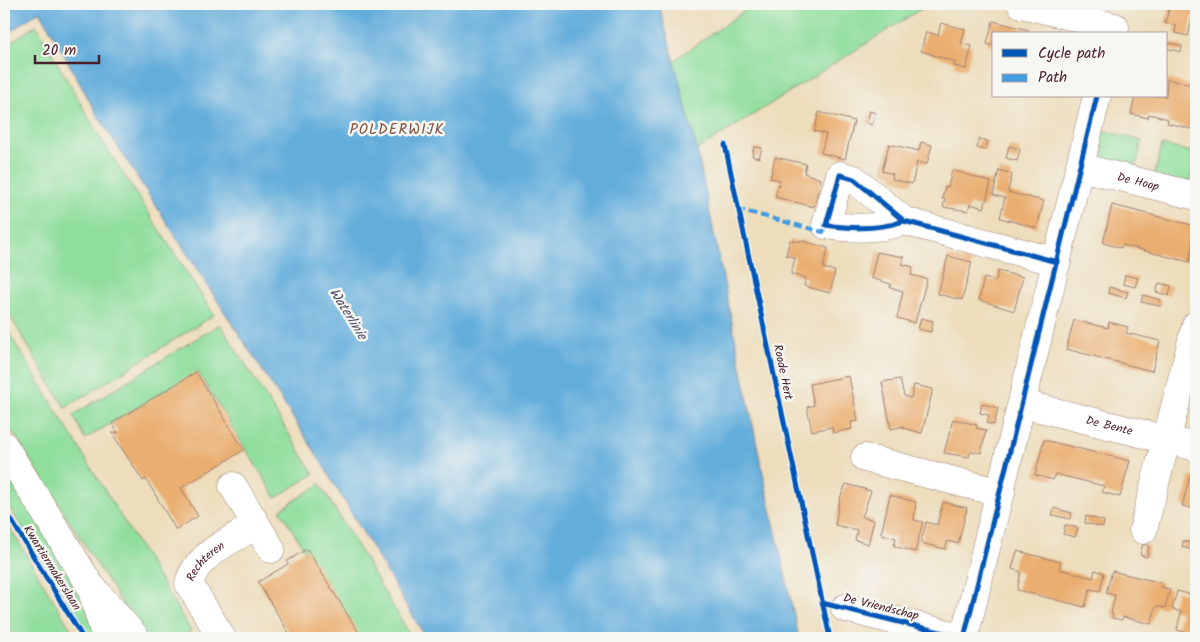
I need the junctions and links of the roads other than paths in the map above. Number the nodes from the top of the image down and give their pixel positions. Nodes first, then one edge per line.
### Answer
1 (1021, 4) edge
2 (1116, 21) edge
3 (1097, 98) edge
4 (1080, 167) junction
5 (1196, 196) edge
6 (904, 221) dead end
7 (1057, 262) junction
8 (1196, 325) edge
9 (1023, 404) junction
10 (1167, 440) junction
11 (4, 446) edge
12 (1196, 447) edge
13 (865, 458) dead end
14 (233, 486) dead end
15 (1001, 493) junction
16 (256, 525) junction
17 (1142, 530) dead end
18 (271, 549) dead end
19 (90, 585) junction
20 (845, 608) dead end
21 (106, 638) edge
22 (136, 638) edge
23 (222, 638) edge
24 (964, 638) edge

1 - 2 street
3 - 4 street
4 - 5 street, De Hoop
4 - 7 street
6 - 7 street
7 - 9 street
8 - 10 street
9 - 10 street, De Bente
9 - 15 street
10 - 12 street, De Bente
10 - 17 street
11 - 19 street, Kwartiermakerslaan
13 - 15 street
14 - 16 street
15 - 24 street
16 - 18 street
16 - 23 street, Rechteren
19 - 21 street, Kwartiermakerslaan
19 - 22 street, Kwartiermakerslaan
20 - 24 street, De Vriendschap

